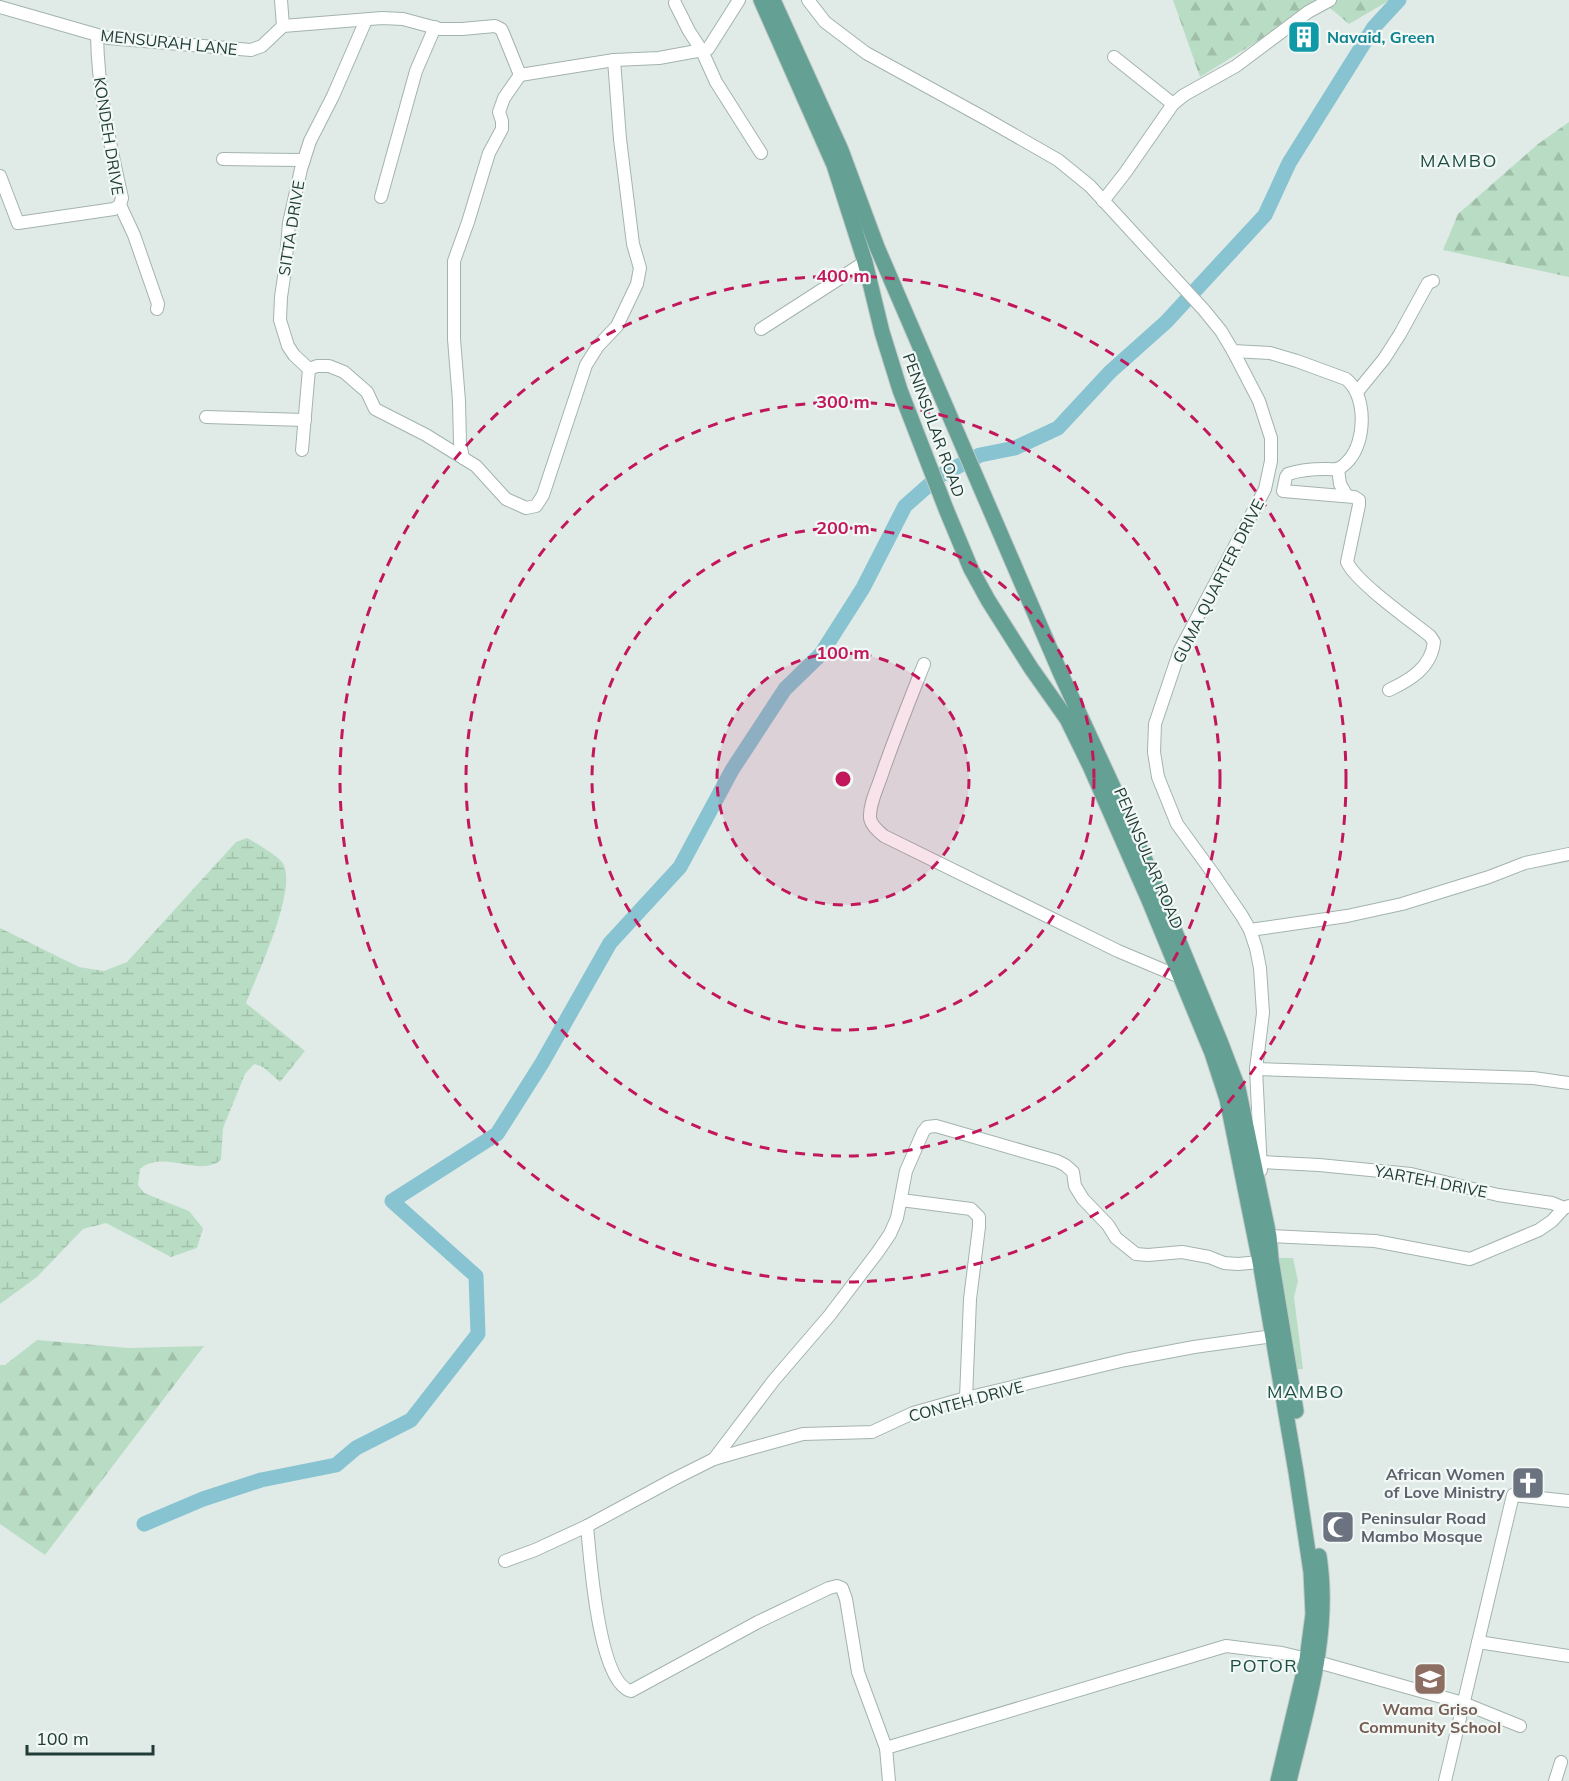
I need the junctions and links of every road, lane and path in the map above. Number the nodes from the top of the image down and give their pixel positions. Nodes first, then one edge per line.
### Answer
1 (281, 0) edge
2 (739, 0) edge
3 (761, 0) edge
4 (773, 0) edge
5 (808, 0) edge
6 (1330, 0) edge
7 (675, 3) dead end
8 (0, 7) edge
9 (366, 20) junction
10 (283, 26) junction
11 (435, 27) junction
12 (97, 36) junction
13 (702, 51) junction
14 (1114, 57) dead end
15 (614, 60) junction
16 (520, 75) junction
17 (1173, 104) junction
18 (762, 153) dead end
19 (224, 159) dead end
20 (304, 160) junction
21 (0, 176) edge
22 (381, 197) dead end
23 (1103, 201) junction
24 (120, 204) junction
25 (866, 262) junction
26 (1433, 281) dead end
27 (157, 309) dead end
28 (761, 329) dead end
29 (1233, 351) junction
30 (309, 369) junction
31 (1357, 392) junction
32 (206, 417) dead end
33 (305, 420) junction
34 (302, 450) dead end
35 (463, 458) junction
36 (1338, 469) junction
37 (1347, 496) junction
38 (924, 664) dead end
39 (1389, 690) dead end
40 (1569, 854) edge
41 (1250, 930) junction
42 (1180, 976) junction
43 (1256, 1069) junction
44 (1569, 1083) edge
45 (1260, 1162) junction
46 (1251, 1187) junction
47 (901, 1200) junction
48 (1566, 1207) edge
49 (1269, 1236) junction
50 (1260, 1262) junction
51 (1273, 1336) junction
52 (966, 1398) junction
53 (714, 1459) junction
54 (1301, 1471) junction
55 (1569, 1501) edge
56 (587, 1526) junction
57 (505, 1561) dead end
58 (1478, 1642) junction
59 (1569, 1656) edge
60 (1312, 1661) junction
61 (1463, 1703) junction
62 (1520, 1726) dead end
63 (886, 1748) junction
64 (1561, 1762) dead end
65 (889, 1781) edge
66 (1278, 1781) edge
67 (1289, 1781) edge
68 (1445, 1781) edge
69 (1555, 1781) edge

1 - 10 street
2 - 13 street
3 - 25 main road, PENINSULAR ROAD
4 - 46 main road, PENINSULAR ROAD
5 - 23 street
6 - 17 street
7 - 13 street
8 - 12 street, MENSURAH LANE
9 - 10 street
9 - 11 street
9 - 20 street, SITTA DRIVE
10 - 12 street, MENSURAH LANE
11 - 16 street
11 - 22 street
12 - 24 street, KONDEH DRIVE
13 - 15 street
13 - 18 street
14 - 17 street
15 - 16 street
15 - 35 street
16 - 35 street
17 - 23 street
19 - 20 street
20 - 30 street, SITTA DRIVE
21 - 24 street, KONDEH DRIVE
23 - 29 street, GUMA QUARTER DRIVE
24 - 27 street
25 - 28 street
25 - 42 main road, PENINSULAR ROAD
26 - 31 street
29 - 31 street
29 - 41 street, GUMA QUARTER DRIVE
30 - 33 street
30 - 35 street
31 - 36 street
32 - 33 street
33 - 34 street
36 - 37 street
36 - 37 street
37 - 39 street
38 - 42 street
40 - 41 street
41 - 43 street, GUMA QUARTER DRIVE
42 - 46 main road, PENINSULAR ROAD
43 - 44 street
43 - 45 street, GUMA QUARTER DRIVE
45 - 46 street, GUMA QUARTER DRIVE
45 - 48 street, YARTEH DRIVE
46 - 49 main road, PENINSULAR ROAD
46 - 50 main road, PENINSULAR ROAD
47 - 50 street
47 - 52 street
47 - 53 street
48 - 49 street
49 - 54 main road, PENINSULAR ROAD
50 - 51 main road, PENINSULAR ROAD
51 - 52 street, CONTEH DRIVE
51 - 54 main road, PENINSULAR ROAD
52 - 53 street, CONTEH DRIVE
53 - 56 street, CONTEH DRIVE
54 - 60 main road, PENINSULAR ROAD
55 - 58 street
56 - 57 street, CONTEH DRIVE
56 - 63 street
58 - 59 street
58 - 61 street
60 - 61 street
60 - 63 street
60 - 66 main road, PENINSULAR ROAD
60 - 67 main road, PENINSULAR ROAD
61 - 62 street
61 - 68 street
63 - 65 street
64 - 69 street

